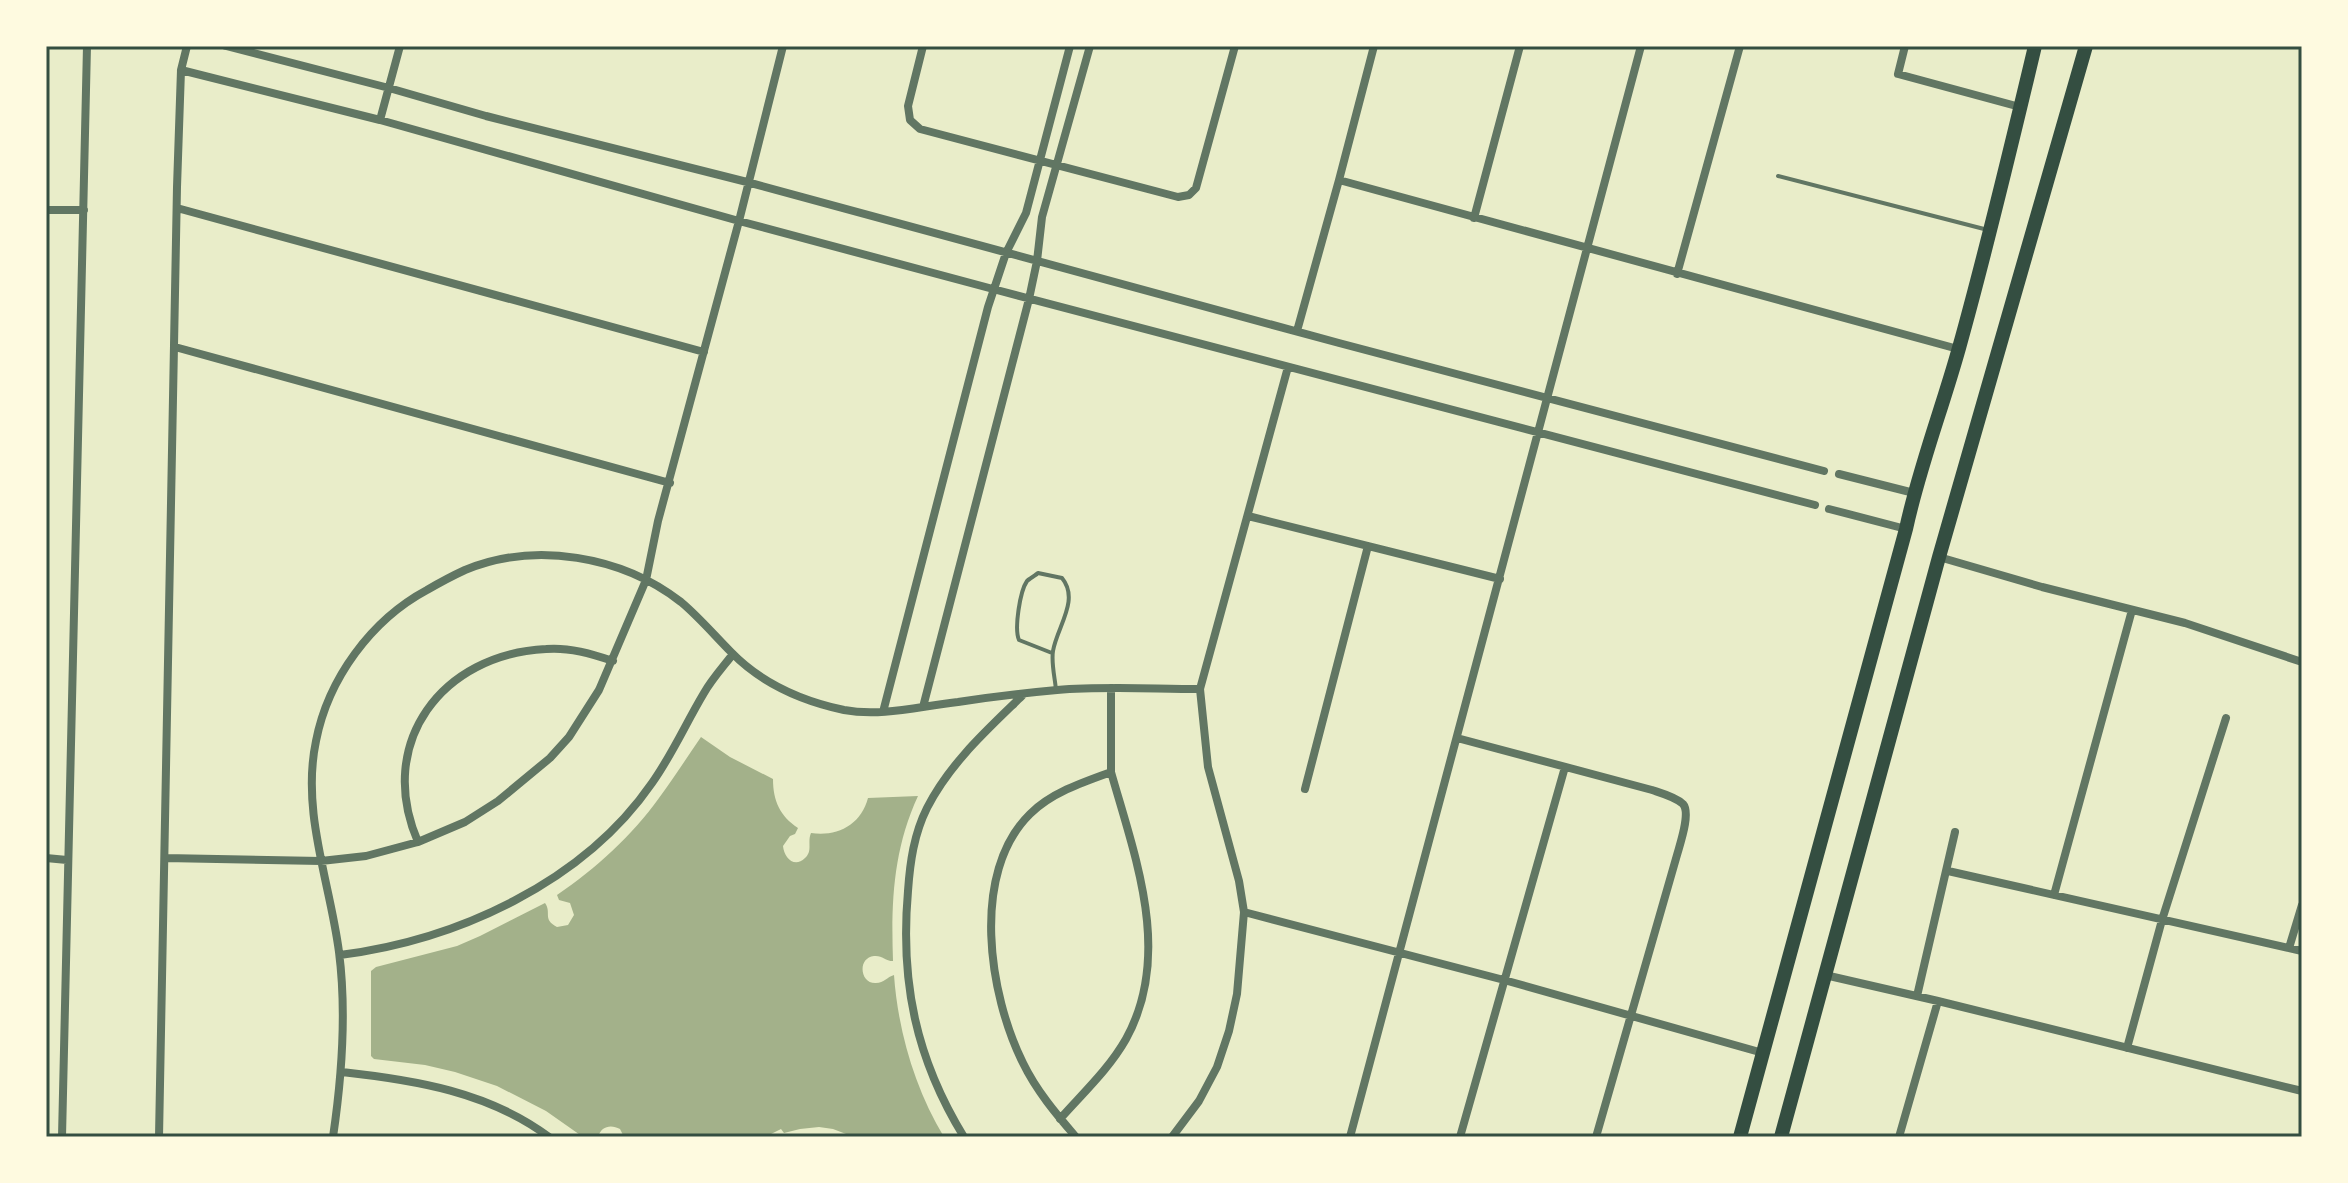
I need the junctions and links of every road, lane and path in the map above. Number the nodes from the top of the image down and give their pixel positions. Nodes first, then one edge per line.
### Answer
1 (87, 46) edge
2 (187, 46) edge
3 (226, 46) edge
4 (400, 46) edge
5 (783, 46) edge
6 (923, 46) edge
7 (1070, 46) edge
8 (1090, 46) edge
9 (1235, 46) edge
10 (1374, 46) edge
11 (1520, 46) edge
12 (1641, 46) edge
13 (1740, 46) edge
14 (1905, 46) edge
15 (2035, 46) edge
16 (2086, 46) edge
17 (181, 70) junction
18 (389, 88) junction
19 (2020, 107) junction
20 (380, 120) junction
21 (1039, 160) junction
22 (1057, 165) junction
23 (1778, 176) dead end
24 (1339, 180) junction
25 (747, 182) junction
26 (177, 208) junction
27 (46, 210) edge
28 (84, 210) junction
29 (1474, 218) junction
30 (739, 221) junction
31 (1991, 231) junction
32 (1586, 249) junction
33 (1006, 253) junction
34 (1037, 261) junction
35 (1677, 274) junction
36 (993, 289) junction
37 (1029, 299) junction
38 (1297, 331) junction
39 (175, 347) junction
40 (1958, 349) junction
41 (704, 352) junction
42 (1288, 367) junction
43 (1548, 398) junction
44 (1539, 431) junction
45 (1824, 471) dead end
46 (1839, 474) dead end
47 (670, 483) junction
48 (1914, 493) junction
49 (1815, 505) dead end
50 (1829, 509) dead end
51 (1248, 516) junction
52 (1906, 529) junction
53 (1368, 546) junction
54 (1939, 557) junction
55 (1500, 579) junction
56 (646, 580) junction
57 (2132, 610) junction
58 (1052, 653) junction
59 (733, 654) junction
60 (613, 661) junction
61 (2302, 662) edge
62 (1111, 688) junction
63 (1200, 689) junction
64 (1056, 690) junction
65 (1023, 695) junction
66 (923, 707) junction
67 (883, 712) junction
68 (2226, 718) dead end
69 (1457, 738) junction
70 (1565, 767) junction
71 (1111, 772) junction
72 (1305, 789) dead end
73 (1955, 832) dead end
74 (418, 842) junction
75 (46, 858) edge
76 (165, 858) junction
77 (67, 860) junction
78 (321, 861) junction
79 (1948, 871) junction
80 (2054, 895) junction
81 (2302, 905) edge
82 (1244, 912) junction
83 (2162, 920) junction
84 (2289, 948) junction
85 (2302, 951) edge
86 (1400, 953) junction
87 (340, 955) junction
88 (1825, 975) junction
89 (1504, 980) junction
90 (1917, 996) junction
91 (1938, 1001) junction
92 (1631, 1016) junction
93 (2127, 1048) junction
94 (1763, 1053) junction
95 (342, 1072) junction
96 (2302, 1091) edge
97 (1060, 1119) junction
98 (62, 1137) edge
99 (159, 1137) edge
100 (333, 1137) edge
101 (549, 1137) edge
102 (964, 1137) edge
103 (1076, 1137) edge
104 (1172, 1137) edge
105 (1350, 1137) edge
106 (1460, 1137) edge
107 (1596, 1137) edge
108 (1740, 1137) edge
109 (1781, 1137) edge
110 (1899, 1137) edge

1 - 28 street
2 - 17 street
3 - 18 street
4 - 18 street
5 - 25 street
6 - 21 street
7 - 21 street
8 - 22 street
9 - 22 street
10 - 24 street
11 - 29 street
12 - 32 street
13 - 35 street
14 - 19 street
15 - 19 highway
16 - 54 highway
17 - 20 street
17 - 26 street
18 - 20 street
18 - 25 street
19 - 31 highway
20 - 30 street
21 - 22 street
21 - 33 street
22 - 34 street
23 - 31 lane
24 - 29 street
24 - 38 street
25 - 30 street
25 - 33 street
26 - 39 street
26 - 41 street
27 - 28 street
28 - 77 street
29 - 32 street
30 - 36 street
30 - 41 street
31 - 40 highway
32 - 35 street
32 - 43 street
33 - 34 street
33 - 36 street
34 - 37 street
34 - 38 street
35 - 40 street
36 - 37 street
36 - 67 street
37 - 42 street
37 - 66 street
38 - 43 street
39 - 47 street
39 - 76 street
40 - 48 highway
41 - 47 street
42 - 44 street
42 - 51 street
43 - 44 street
43 - 45 street
44 - 49 street
44 - 55 street
46 - 48 street
47 - 56 street
48 - 52 highway
50 - 52 street
51 - 53 street
51 - 63 street
52 - 94 highway
53 - 55 street
53 - 72 street
54 - 57 street
54 - 88 highway
55 - 69 street
56 - 59 street
56 - 60 street
56 - 78 street
57 - 61 street
57 - 80 street
58 - 58 lane
58 - 64 lane
59 - 67 street
59 - 87 street
60 - 74 street
60 - 74 street
62 - 63 street
62 - 64 street
62 - 71 street
63 - 82 street
64 - 65 street
65 - 66 street
65 - 102 street
66 - 67 street
68 - 83 street
69 - 70 street
69 - 86 street
70 - 89 street
70 - 92 street
71 - 97 street
71 - 97 street
73 - 79 street
74 - 78 street
75 - 77 street
76 - 78 street
76 - 99 street
77 - 98 street
78 - 87 street
79 - 80 street
79 - 90 street
80 - 83 street
81 - 84 street
82 - 86 street
82 - 104 street
83 - 84 street
83 - 93 street
84 - 85 street
86 - 89 street
86 - 105 street
87 - 95 street
88 - 90 street
88 - 109 highway
89 - 92 street
89 - 106 street
90 - 91 street
91 - 93 street
91 - 110 street
92 - 94 street
92 - 107 street
93 - 96 street
94 - 108 highway
95 - 100 street
95 - 101 street
97 - 103 street

